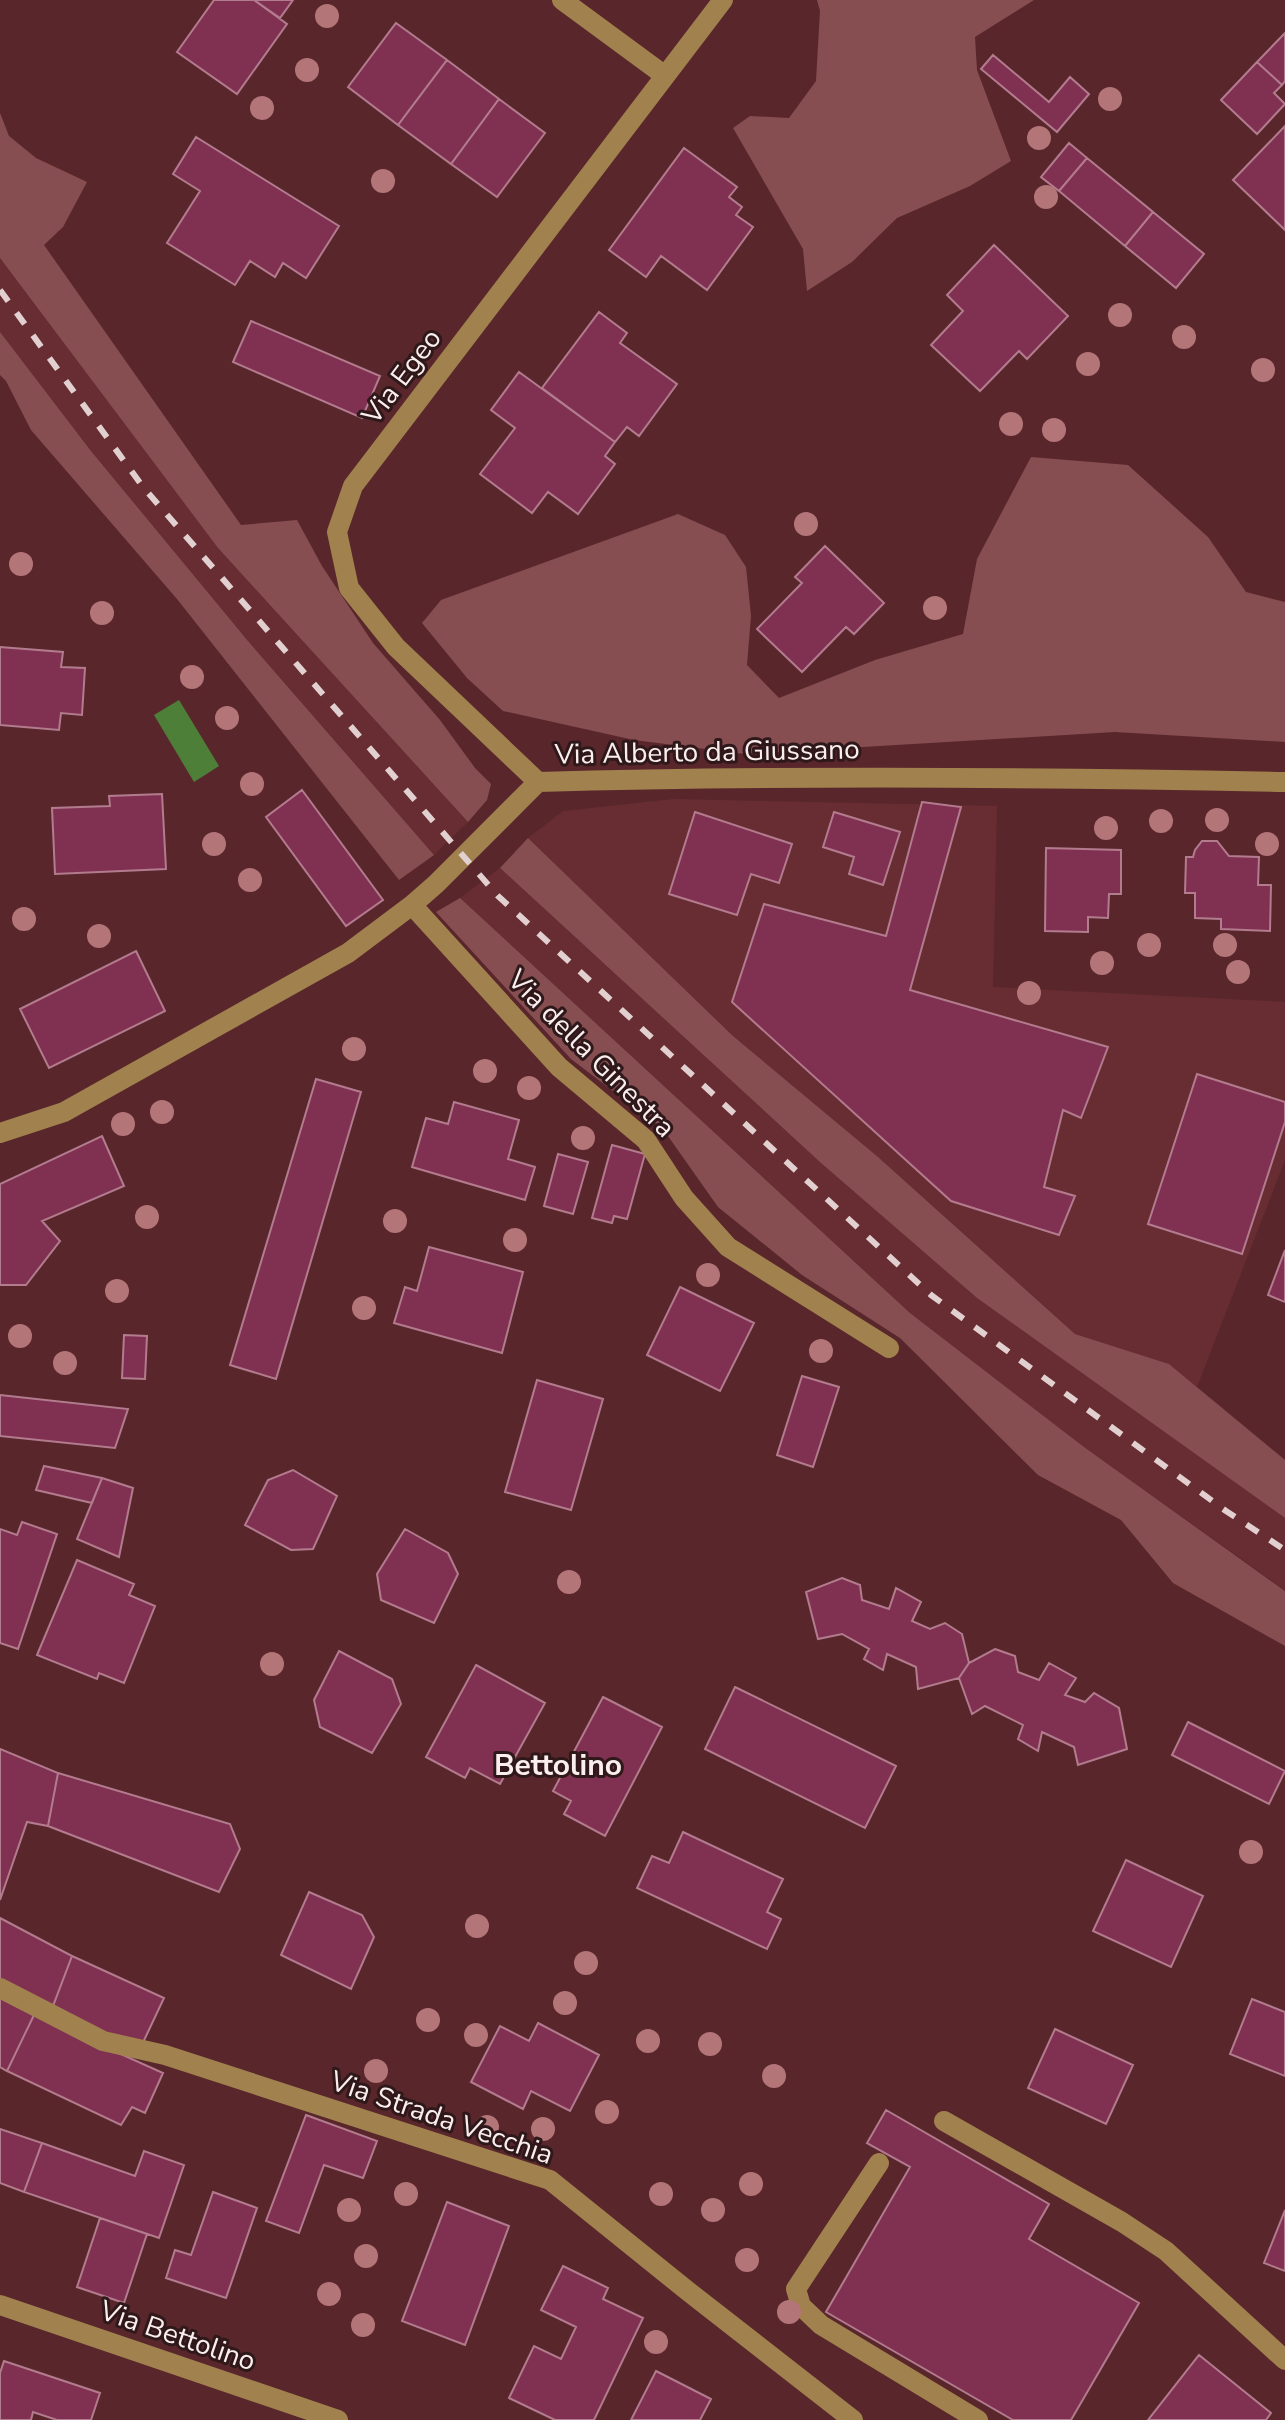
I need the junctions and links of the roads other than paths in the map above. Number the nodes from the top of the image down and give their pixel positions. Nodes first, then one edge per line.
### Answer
1 (562, 0) edge
2 (723, 0) edge
3 (664, 75) junction
4 (538, 782) junction
5 (1285, 782) edge
6 (412, 905) junction
7 (0, 1133) edge
8 (889, 1348) dead end
9 (0, 1988) edge
10 (944, 2121) dead end
11 (879, 2163) dead end
12 (0, 2305) edge
13 (1285, 2360) edge
14 (338, 2420) edge
15 (853, 2420) edge
16 (978, 2420) edge

1 - 3 street
2 - 3 street, Via Egeo
3 - 4 street, Via Egeo
4 - 5 street, Via Alberto da Giussano
4 - 6 street, Via Alberto da Giussano
6 - 7 street, Via Alberto da Giussano
6 - 8 street, Via della Ginestra
9 - 15 street, Via Strada Vecchia
10 - 13 street
11 - 16 street
12 - 14 street, Via Bettolino

